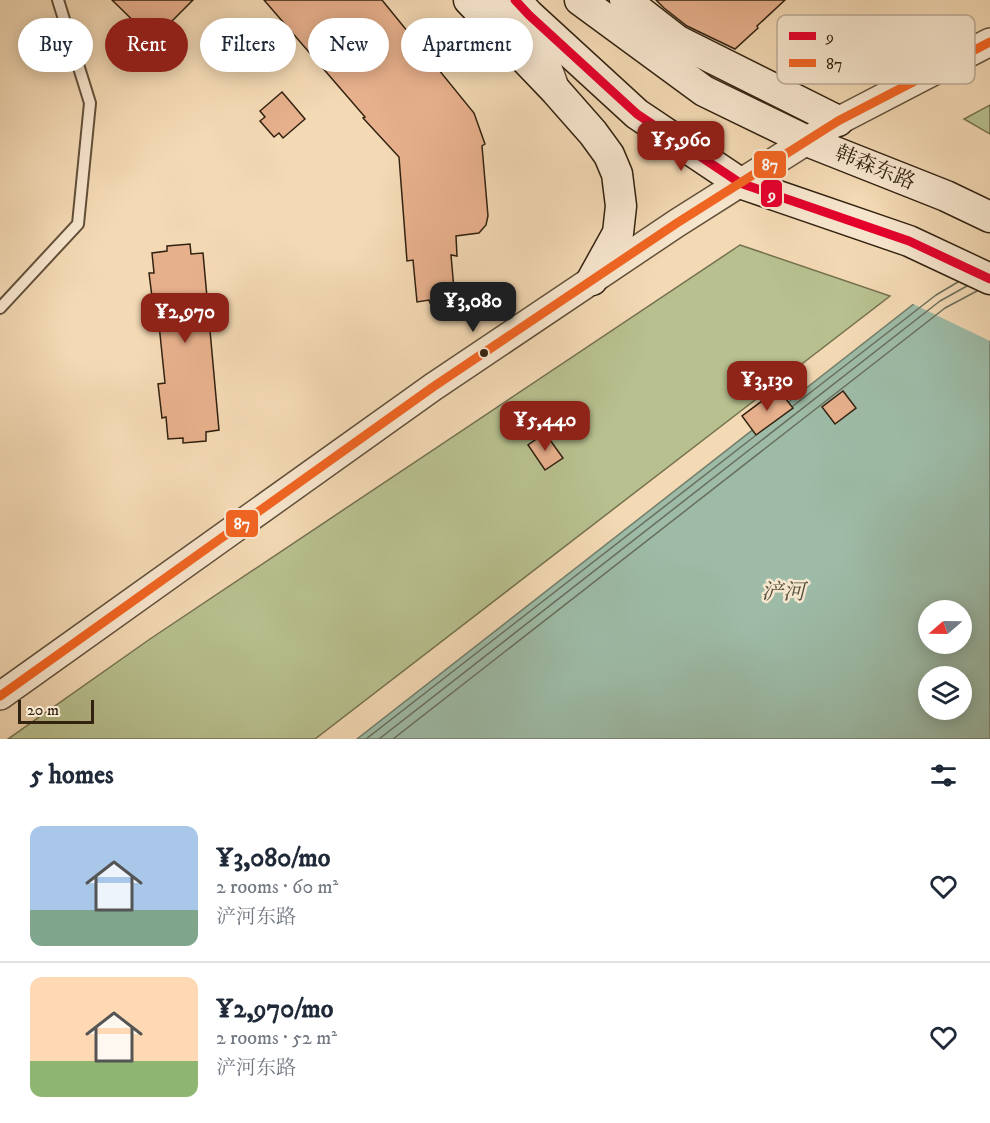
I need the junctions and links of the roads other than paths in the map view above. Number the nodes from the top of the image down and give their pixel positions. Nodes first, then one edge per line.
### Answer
1 (58, 0) edge
2 (469, 0) edge
3 (479, 0) edge
4 (580, 0) edge
5 (626, 0) edge
6 (522, 7) edge
7 (990, 42) edge
8 (975, 50) edge
9 (909, 84) edge
10 (556, 91) junction
11 (838, 121) junction
12 (807, 141) junction
13 (740, 183) junction
14 (990, 217) edge
15 (990, 279) edge
16 (592, 280) junction
17 (0, 308) edge
18 (0, 696) edge

1 - 17 lane
2 - 10 main road
3 - 6 street
4 - 12 main road, 韩森东路
5 - 11 main road
6 - 10 street
6 - 13 main road
7 - 8 street
9 - 11 street
10 - 16 main road
11 - 12 street
12 - 13 street
12 - 14 main road, 韩森东路
13 - 15 main road
13 - 16 street
16 - 18 street

